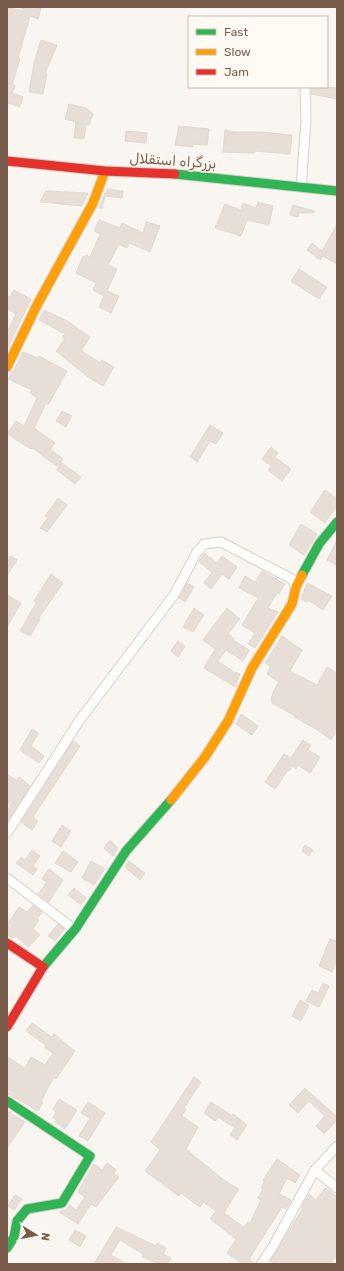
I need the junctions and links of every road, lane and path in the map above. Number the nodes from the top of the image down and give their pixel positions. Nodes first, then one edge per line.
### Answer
1 (306, 88) edge
2 (7, 161) edge
3 (105, 171) junction
4 (300, 187) junction
5 (337, 191) edge
6 (7, 367) edge
7 (337, 522) edge
8 (296, 587) junction
9 (7, 833) edge
10 (7, 878) edge
11 (76, 928) junction
12 (7, 943) edge
13 (43, 967) junction
14 (7, 1027) edge
15 (7, 1101) edge
16 (337, 1146) edge
17 (337, 1155) edge
18 (327, 1157) junction
19 (315, 1170) junction
20 (337, 1188) edge
21 (7, 1248) edge
22 (261, 1264) edge

1 - 4 street
2 - 3 main road, بزرگراه استقلال
3 - 4 main road, بزرگراه استقلال
3 - 6 main road
4 - 5 main road, بزرگراه استقلال
7 - 8 main road
8 - 9 street
8 - 11 main road
10 - 11 street
11 - 13 main road
12 - 13 main road
13 - 14 main road
15 - 21 main road
16 - 18 street
17 - 18 street
18 - 19 street
19 - 20 street
19 - 22 street

